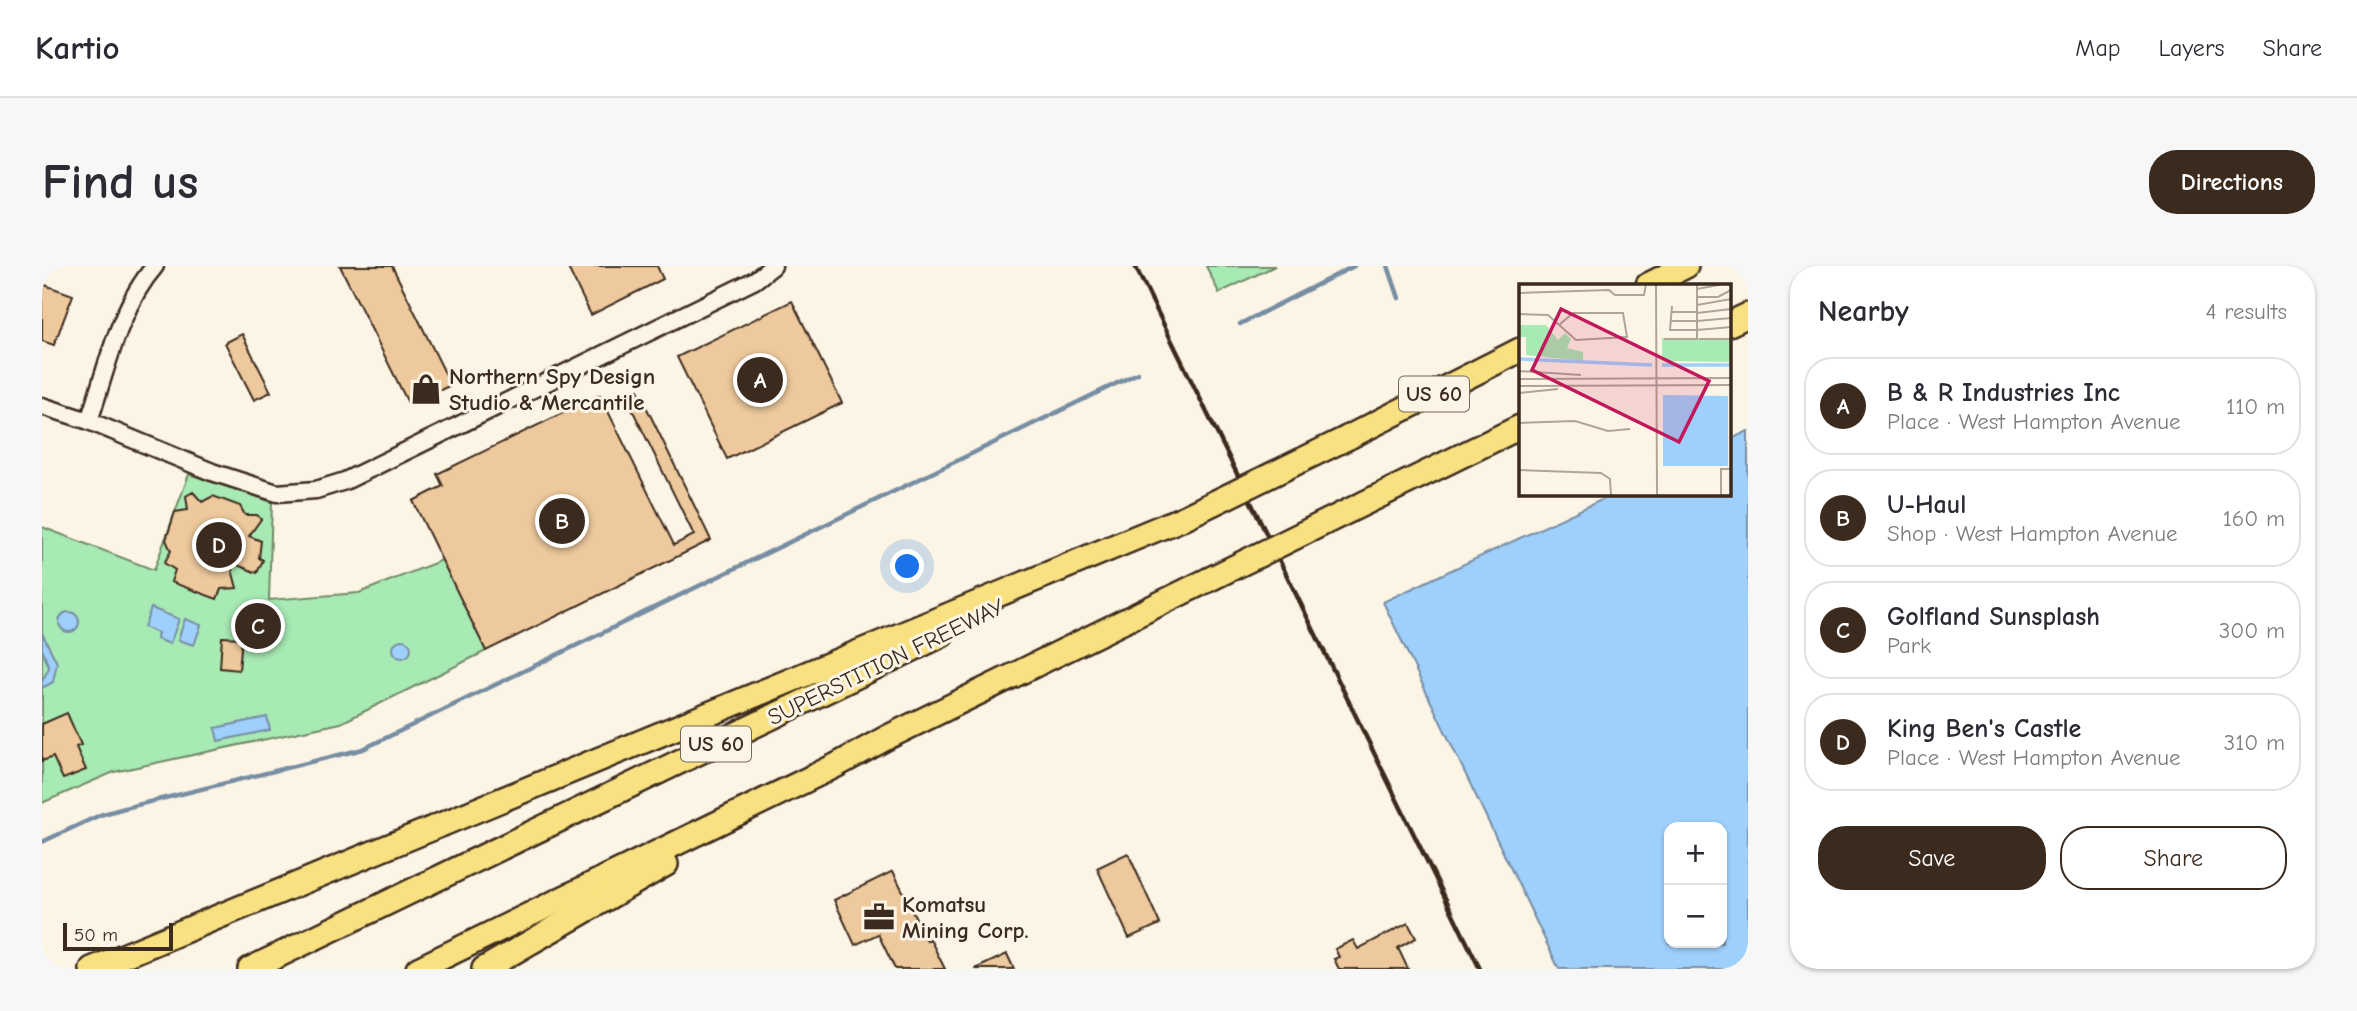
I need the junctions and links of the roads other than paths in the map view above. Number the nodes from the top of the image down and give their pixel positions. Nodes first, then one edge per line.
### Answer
1 (155, 266) edge
2 (773, 266) edge
3 (1686, 266) edge
4 (1650, 284) edge
5 (1748, 315) edge
6 (1730, 324) edge
7 (1748, 327) edge
8 (1730, 336) edge
9 (1519, 351) edge
10 (42, 406) edge
11 (89, 421) junction
12 (1519, 428) edge
13 (1181, 519) junction
14 (835, 766) junction
15 (92, 969) edge
16 (250, 969) edge
17 (418, 969) edge
18 (484, 969) edge

1 - 11 street
2 - 11 street
3 - 4 highway
5 - 6 highway
7 - 8 highway
9 - 13 highway, SUPERSTITION FREEWAY / US 60, bridge
10 - 11 street
12 - 14 highway, bridge
13 - 15 highway
13 - 16 highway, SUPERSTITION FREEWAY / US 60
14 - 17 highway
14 - 18 highway

